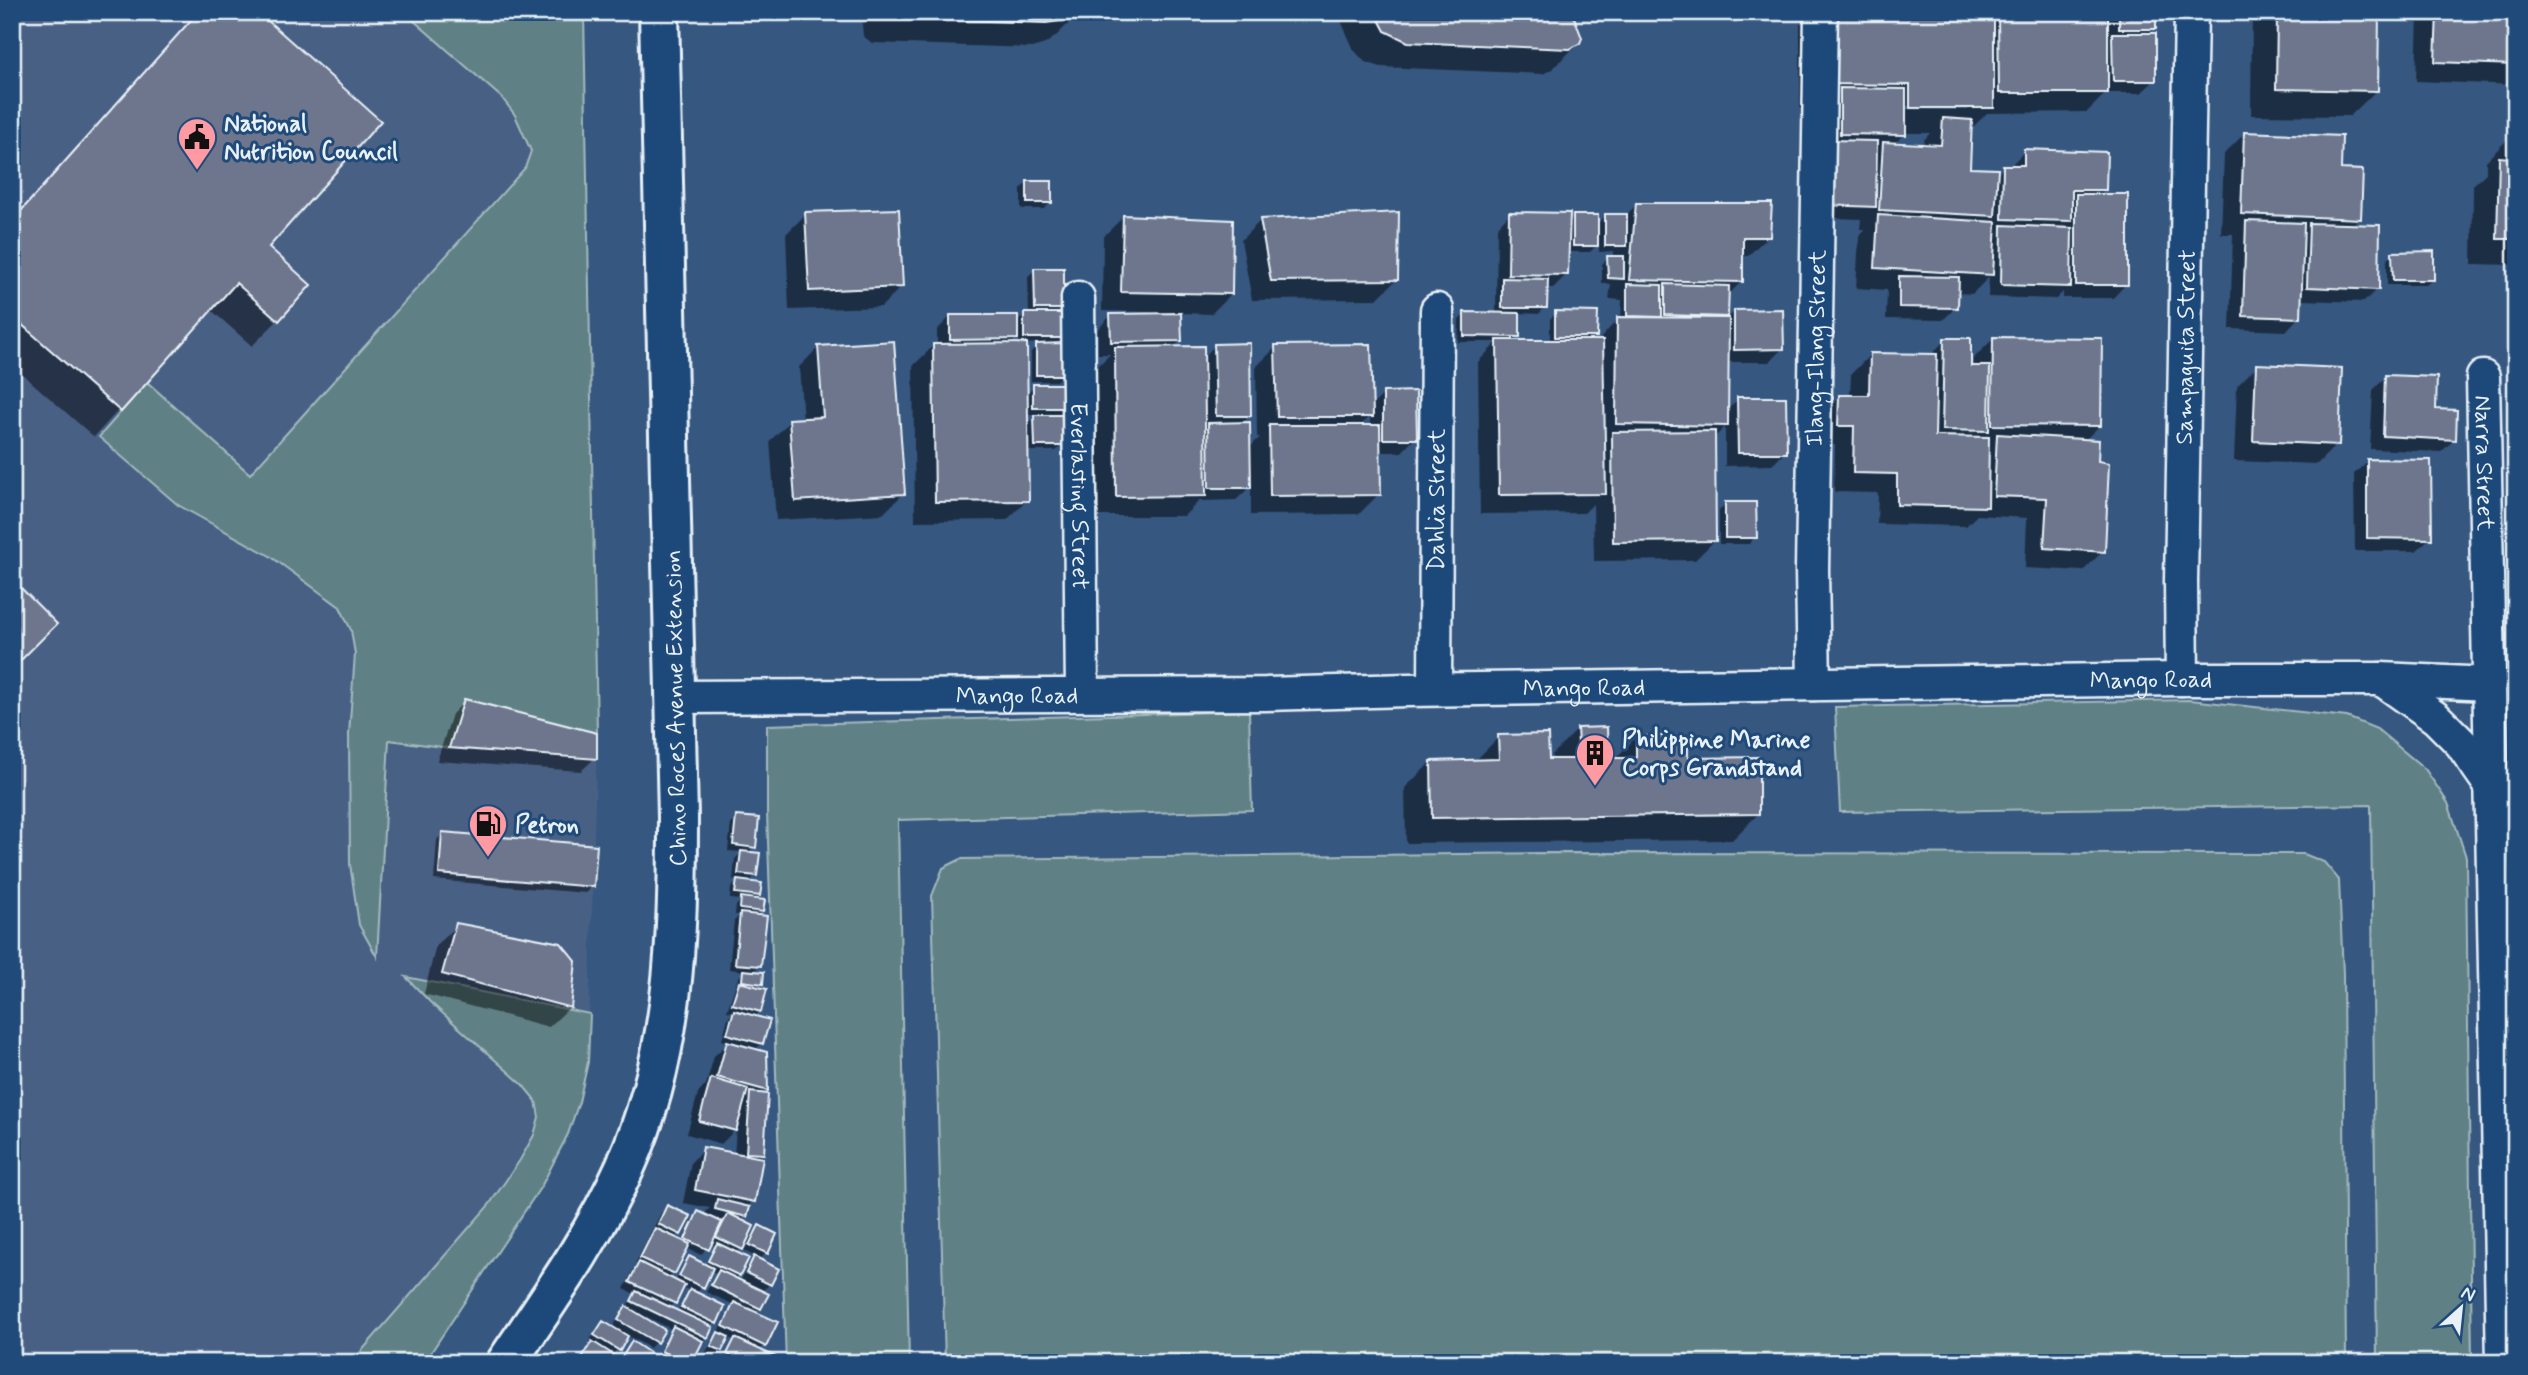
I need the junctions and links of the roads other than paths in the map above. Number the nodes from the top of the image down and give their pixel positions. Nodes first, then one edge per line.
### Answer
1 (660, 12) edge
2 (1821, 12) edge
3 (2191, 12) edge
4 (1078, 298) dead end
5 (1437, 310) dead end
6 (2483, 377) dead end
7 (2501, 653) edge
8 (2182, 679) junction
9 (2381, 679) junction
10 (1814, 684) junction
11 (2490, 684) junction
12 (1435, 690) junction
13 (1082, 694) junction
14 (676, 697) junction
15 (2491, 786) junction
16 (506, 1363) edge
17 (2503, 1363) edge

1 - 14 main road, Chino Roces Avenue Extension
2 - 10 street, Ilang-Ilang Street
3 - 8 street, Sampaguita Street
4 - 13 street, Everlasting Street
5 - 12 street, Dahlia Street
6 - 7 street, Narra Street
7 - 11 street, Narra Street
8 - 9 street, Mango Road
8 - 10 street, Mango Road
9 - 11 street, Mango Road
9 - 15 street
10 - 12 street, Mango Road
11 - 15 street, Narra Street
12 - 13 street, Mango Road
13 - 14 street, Mango Road
14 - 16 main road, Chino Roces Avenue Extension
15 - 17 street, Narra Street

